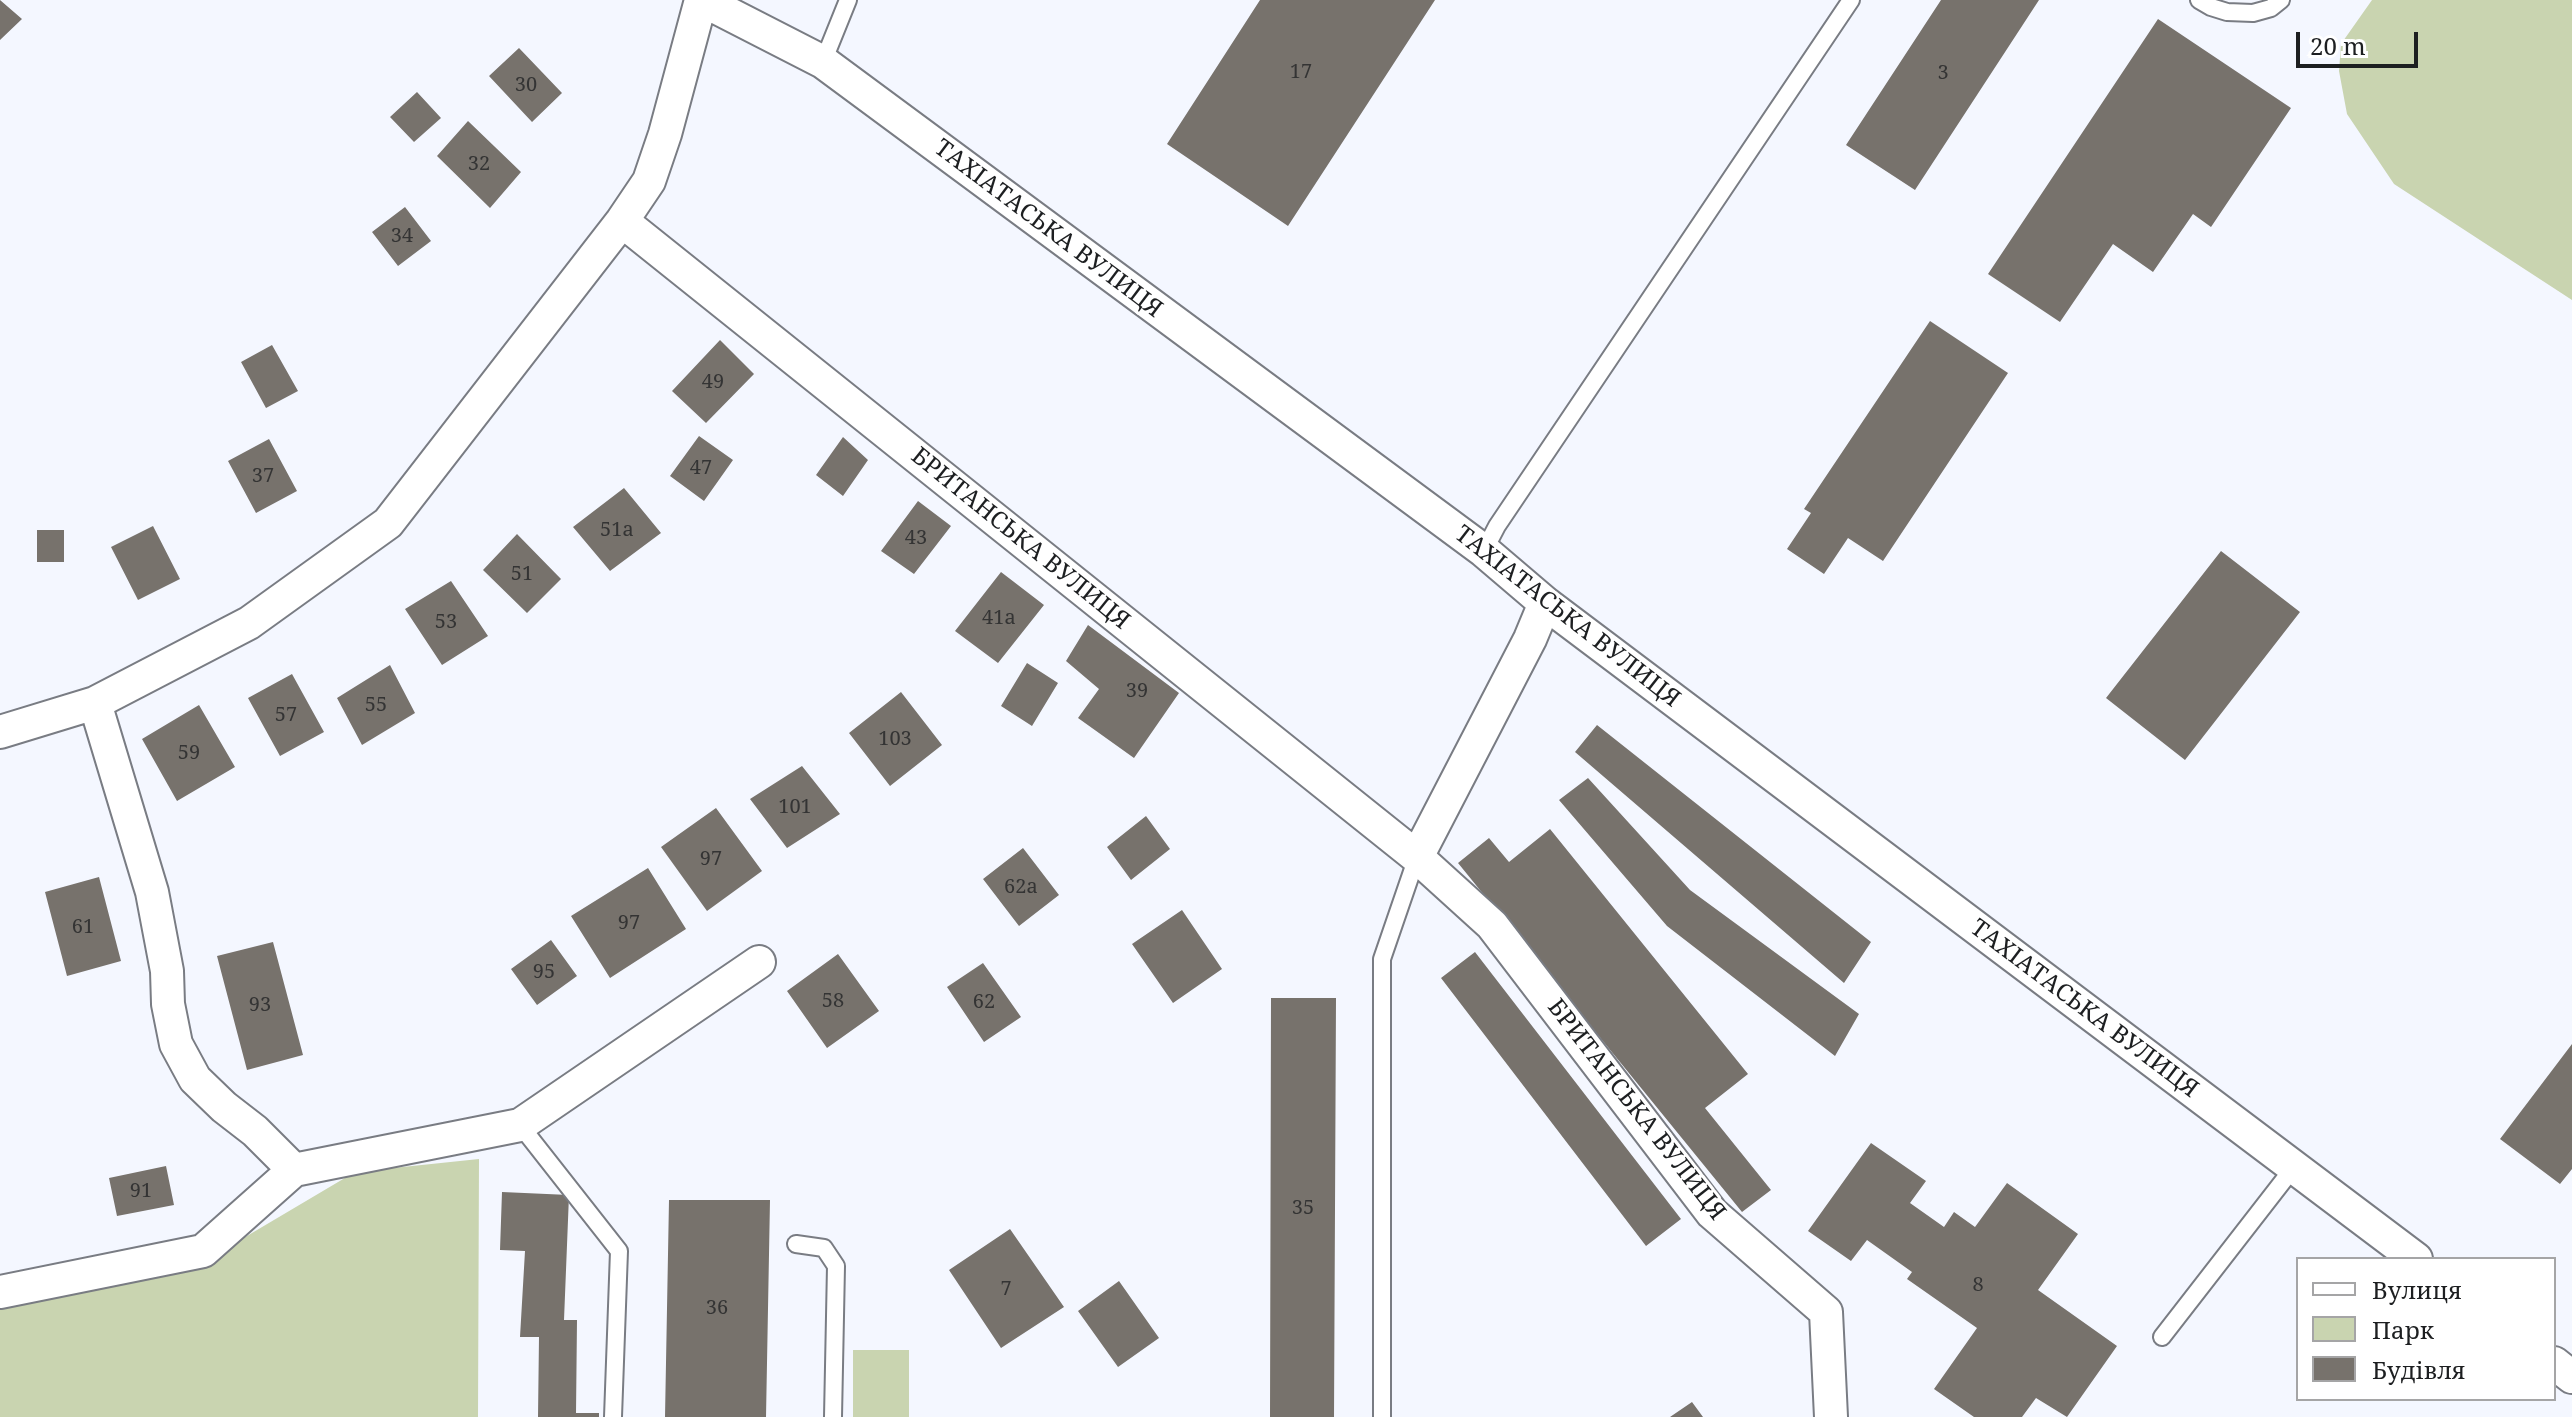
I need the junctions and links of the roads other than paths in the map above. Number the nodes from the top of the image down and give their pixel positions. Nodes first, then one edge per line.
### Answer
1 (702, 0) edge
2 (848, 0) edge
3 (1851, 0) edge
4 (2199, 0) edge
5 (2281, 0) edge
6 (823, 62) junction
7 (622, 221) junction
8 (1484, 551) junction
9 (1545, 603) junction
10 (95, 703) junction
11 (0, 732) edge
12 (1417, 857) junction
13 (759, 962) dead end
14 (520, 1125) junction
15 (2294, 1167) junction
16 (294, 1170) junction
17 (796, 1244) dead end
18 (2413, 1257) edge
19 (0, 1292) edge
20 (2162, 1337) dead end
21 (2556, 1365) edge
22 (2572, 1377) edge
23 (613, 1417) edge
24 (833, 1417) edge
25 (1382, 1417) edge
26 (1831, 1417) edge

1 - 6 street, ТАХІАТАСЬКА ВУЛИЦЯ
1 - 7 street
2 - 6 lane
3 - 8 lane
4 - 5 lane
6 - 8 street, ТАХІАТАСЬКА ВУЛИЦЯ
7 - 10 street
7 - 12 street, БРИТАНСЬКА ВУЛИЦЯ
8 - 9 street, ТАХІАТАСЬКА ВУЛИЦЯ
9 - 12 street
9 - 15 street, ТАХІАТАСЬКА ВУЛИЦЯ
10 - 11 street
10 - 16 street
12 - 25 lane
12 - 26 street, БРИТАНСЬКА ВУЛИЦЯ
13 - 14 street
14 - 16 street
14 - 23 lane
15 - 18 street, ТАХІАТАСЬКА ВУЛИЦЯ
15 - 20 lane
16 - 19 street
17 - 24 lane
21 - 22 street

